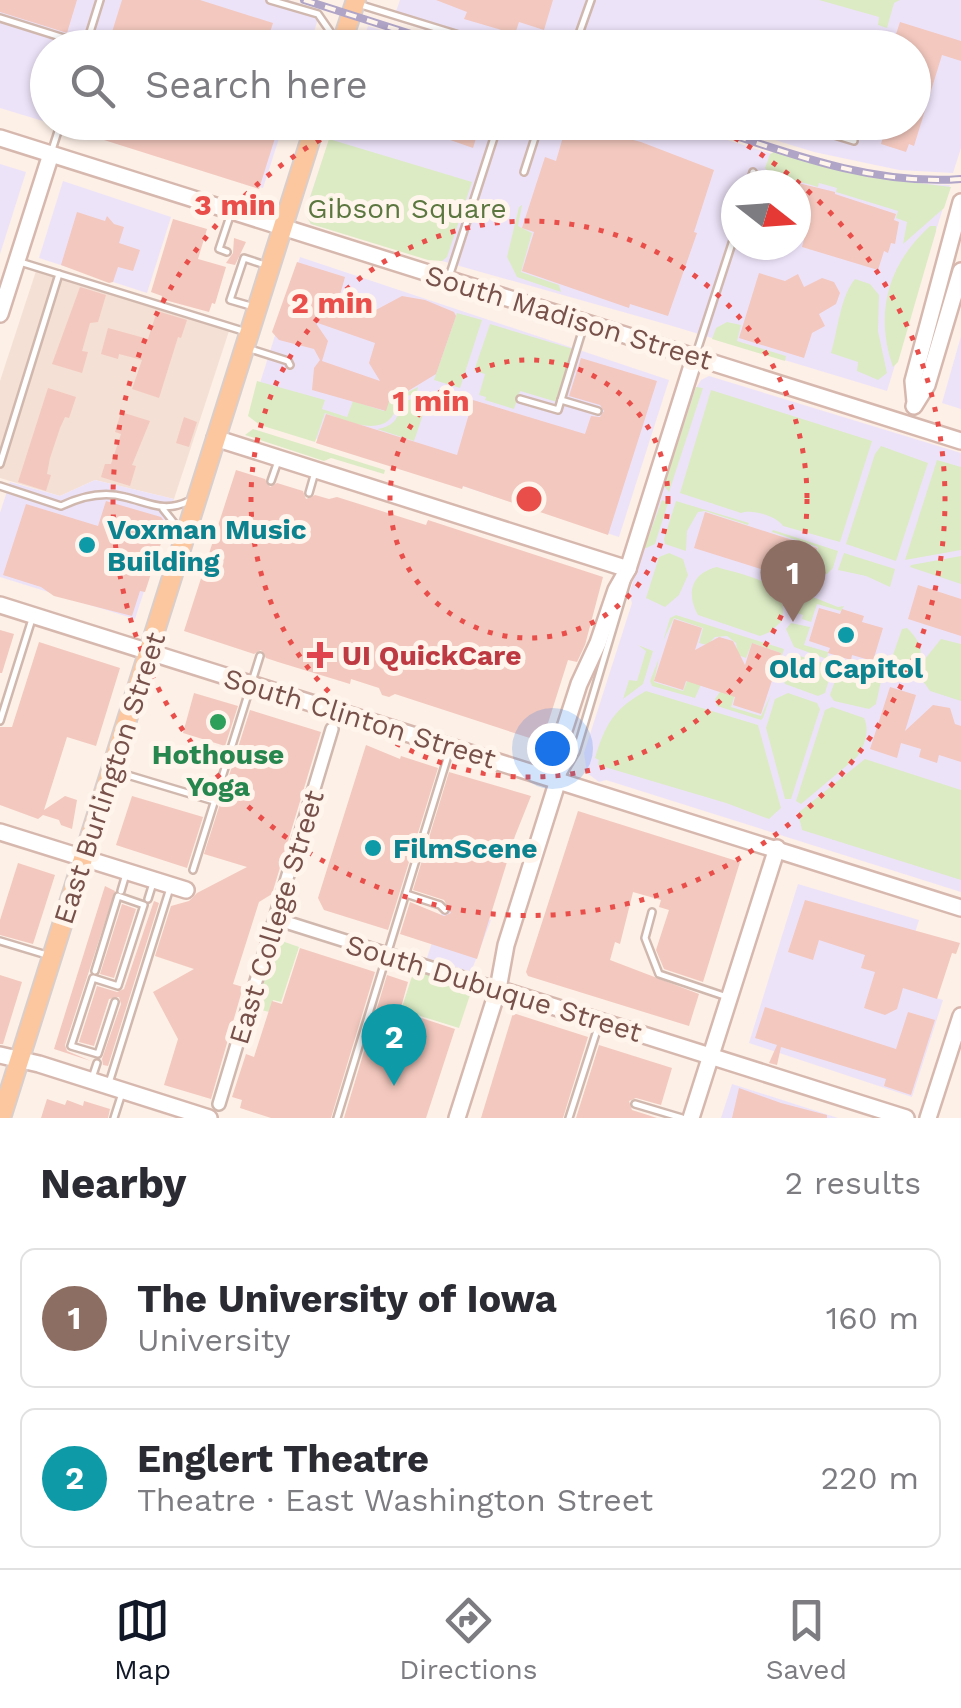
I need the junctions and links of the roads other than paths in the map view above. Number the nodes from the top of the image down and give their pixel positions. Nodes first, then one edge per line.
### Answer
1 (100, 0) edge
2 (270, 0) edge
3 (591, 0) edge
4 (356, 1) edge
5 (0, 18) edge
6 (36, 30) edge
7 (90, 30) edge
8 (329, 30) edge
9 (346, 30) edge
10 (445, 30) edge
11 (580, 30) edge
12 (0, 138) edge
13 (55, 140) edge
14 (310, 140) edge
15 (493, 140) edge
16 (534, 140) edge
17 (851, 140) edge
18 (854, 141) dead end
19 (51, 154) junction
20 (524, 172) dead end
21 (961, 202) edge
22 (231, 211) junction
23 (283, 227) junction
24 (227, 252) dead end
25 (726, 260) edge
26 (17, 262) junction
27 (270, 266) junction
28 (961, 271) edge
29 (58, 274) junction
30 (448, 279) junction
31 (257, 308) junction
32 (0, 314) edge
33 (584, 322) junction
34 (247, 340) junction
35 (695, 356) junction
36 (290, 366) dead end
37 (520, 399) dead end
38 (561, 400) junction
39 (915, 402) junction
40 (598, 411) dead end
41 (908, 424) junction
42 (215, 438) junction
43 (961, 441) edge
44 (279, 458) junction
45 (0, 464) edge
46 (316, 470) junction
47 (271, 481) dead end
48 (0, 486) edge
49 (198, 493) junction
50 (308, 493) dead end
51 (163, 509) junction
52 (182, 547) junction
53 (628, 569) junction
54 (0, 605) edge
55 (33, 616) junction
56 (149, 652) junction
57 (260, 656) dead end
58 (251, 684) junction
59 (0, 721) edge
60 (332, 729) dead end
61 (451, 746) junction
62 (112, 770) junction
63 (558, 780) junction
64 (214, 801) junction
65 (0, 832) edge
66 (777, 848) junction
67 (84, 858) junction
68 (193, 870) dead end
69 (127, 872) junction
70 (154, 880) junction
71 (179, 888) joint
72 (121, 890) dead end
73 (406, 894) junction
74 (148, 899) dead end
75 (961, 908) edge
76 (444, 910) dead end
77 (652, 912) dead end
78 (276, 919) junction
79 (0, 941) edge
80 (387, 954) junction
81 (52, 957) junction
82 (95, 971) dead end
83 (498, 989) junction
84 (730, 998) junction
85 (115, 1002) dead end
86 (961, 1016) edge
87 (600, 1021) junction
88 (0, 1055) edge
89 (711, 1056) junction
90 (19, 1061) junction
91 (96, 1062) dead end
92 (91, 1080) junction
93 (116, 1088) junction
94 (635, 1104) dead end
95 (214, 1111) edge
96 (1, 1118) edge
97 (114, 1118) edge
98 (337, 1118) edge
99 (457, 1118) edge
100 (569, 1118) edge
101 (682, 1118) edge
102 (692, 1118) edge
103 (906, 1118) edge
104 (928, 1118) edge

1 - 7 lane
2 - 8 lane
3 - 11 lane
4 - 9 main road
4 - 10 lane
5 - 6 lane
12 - 19 street, South Madison Street
13 - 19 lane
14 - 23 main road, East Burlington Street
15 - 30 lane
16 - 20 lane
17 - 18 lane
19 - 22 street, South Madison Street
19 - 26 street
21 - 39 street
22 - 23 street, South Madison Street
22 - 24 lane
23 - 27 main road, East Burlington Street
23 - 30 street, South Madison Street
25 - 35 lane
26 - 29 lane
26 - 32 street
27 - 31 main road, East Burlington Street
27 - 31 lane
28 - 39 street
29 - 34 lane
29 - 45 lane
30 - 33 street, South Madison Street
31 - 34 main road, East Burlington Street
33 - 35 street, South Madison Street
33 - 38 lane
34 - 36 lane
34 - 42 main road, East Burlington Street
35 - 41 street, South Madison Street
35 - 53 street
37 - 38 lane
38 - 40 lane
39 - 41 street
41 - 43 street, South Madison Street
42 - 44 street
42 - 49 main road, East Burlington Street
44 - 46 street
44 - 47 lane
46 - 50 lane
46 - 53 street
48 - 51 lane
49 - 51 lane
49 - 52 main road, East Burlington Street
51 - 52 lane
52 - 56 main road, East Burlington Street
53 - 63 street
54 - 55 street, South Clinton Street
55 - 56 street, South Clinton Street
55 - 59 lane
56 - 58 street, South Clinton Street
56 - 62 main road, East Burlington Street
57 - 58 lane
58 - 61 street, South Clinton Street
58 - 64 lane
60 - 78 street, East College Street
61 - 63 street, South Clinton Street
61 - 73 lane
62 - 64 lane
62 - 67 main road, East Burlington Street
63 - 66 street, South Clinton Street
63 - 83 street
64 - 68 lane
65 - 67 street
66 - 75 street, South Clinton Street
66 - 84 street
67 - 69 street
67 - 81 main road, East Burlington Street
69 - 70 street
69 - 72 lane
70 - 71 street
70 - 74 lane
71 - 93 lane
73 - 76 lane
73 - 80 lane
77 - 84 lane
78 - 80 street, South Dubuque Street
78 - 95 street, East College Street
79 - 81 lane
80 - 83 street, South Dubuque Street
80 - 98 lane
81 - 90 main road, East Burlington Street
82 - 85 lane
83 - 87 street, South Dubuque Street
83 - 99 street
84 - 89 street
86 - 104 street
87 - 89 street, South Dubuque Street
87 - 100 lane
88 - 90 street
89 - 102 street
89 - 103 street, South Dubuque Street
90 - 92 street
90 - 96 main road, East Burlington Street
91 - 92 lane
92 - 93 street
93 - 95 street
93 - 97 lane
94 - 101 lane

